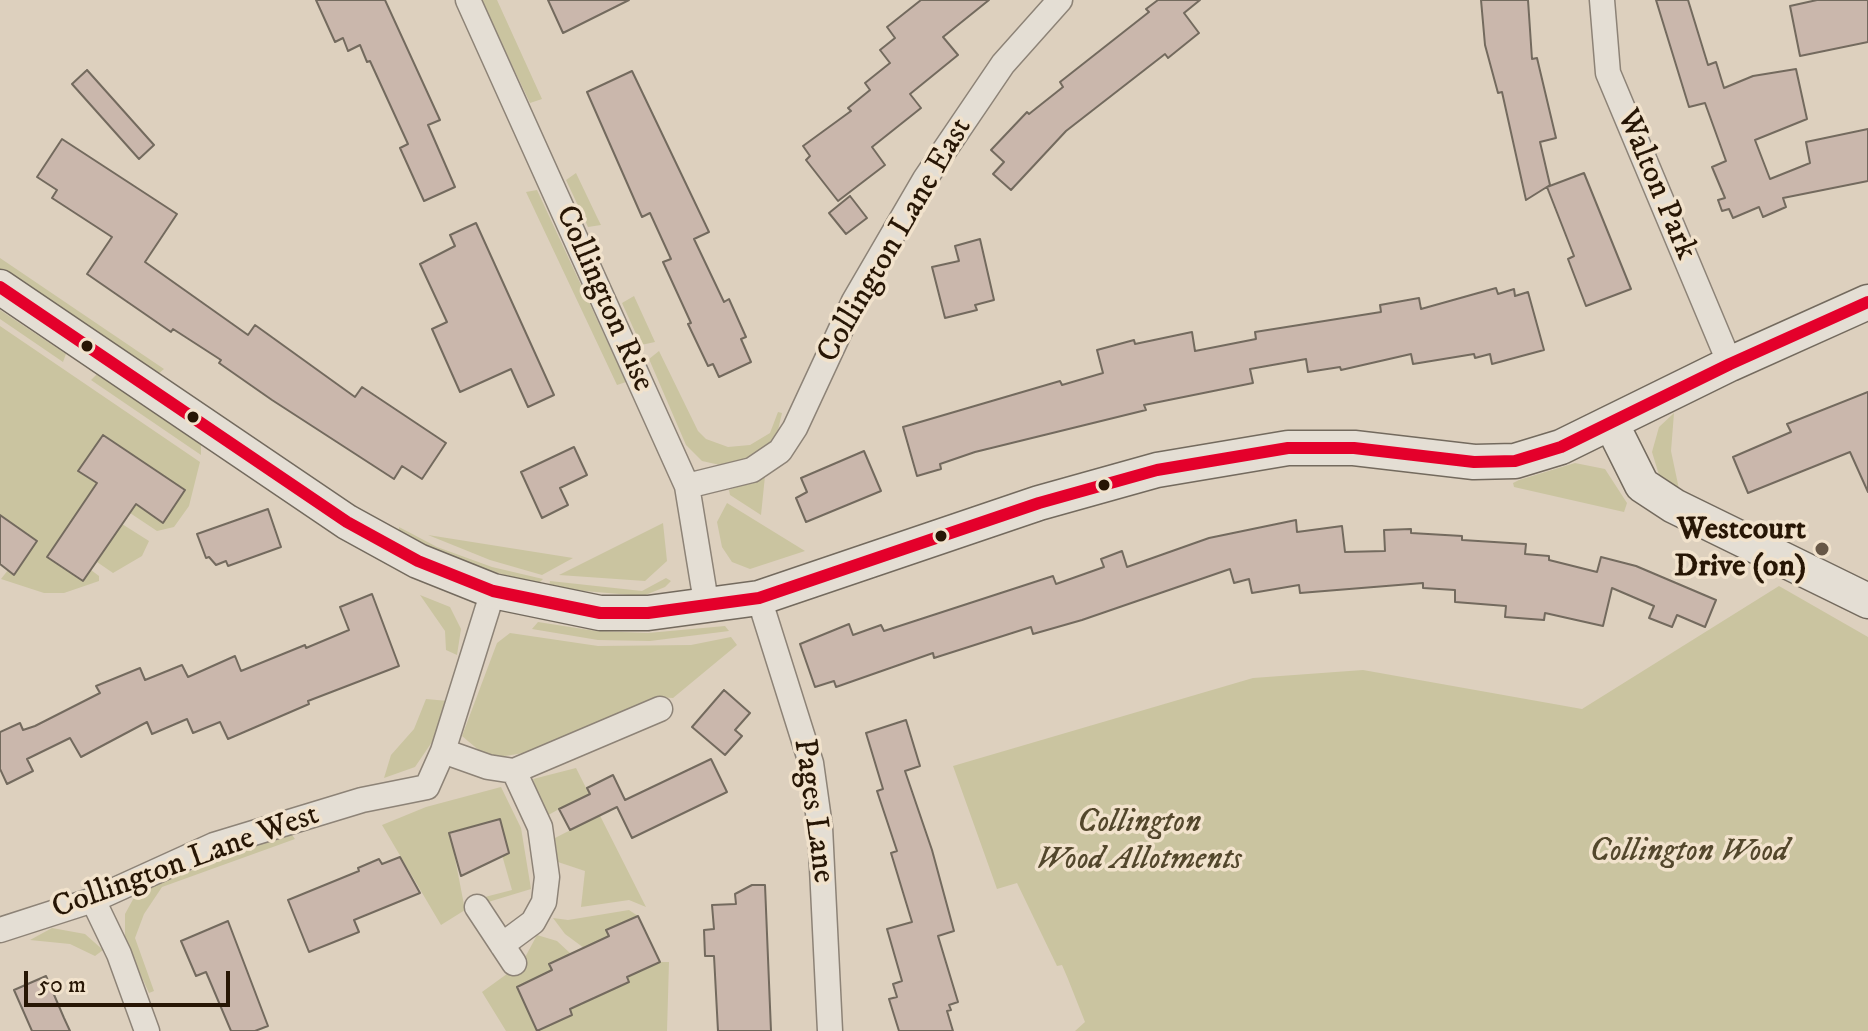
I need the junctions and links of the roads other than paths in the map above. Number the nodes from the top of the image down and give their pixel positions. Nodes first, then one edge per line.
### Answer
1 (468, 0) edge
2 (1060, 0) edge
3 (1602, 0) edge
4 (0, 287) edge
5 (1868, 302) edge
6 (1730, 364) junction
7 (1611, 423) junction
8 (687, 486) junction
9 (493, 591) junction
10 (759, 598) junction
11 (1868, 601) edge
12 (707, 608) junction
13 (660, 709) dead end
14 (443, 751) junction
15 (514, 771) junction
16 (93, 900) junction
17 (477, 907) dead end
18 (0, 930) edge
19 (147, 1031) edge
20 (830, 1031) edge

1 - 8 street, Collington Rise
2 - 8 street, Collington Lane East
3 - 6 street, Walton Park
4 - 9 street
5 - 6 street
6 - 7 street
7 - 10 street
7 - 11 street
8 - 12 street, Collington Rise
9 - 12 street
9 - 14 street, Collington Lane West
10 - 12 street
10 - 20 street, Pages Lane
13 - 15 street
14 - 15 street
14 - 16 street, Collington Lane West
15 - 17 street
16 - 18 street, Collington Lane West
16 - 19 street

